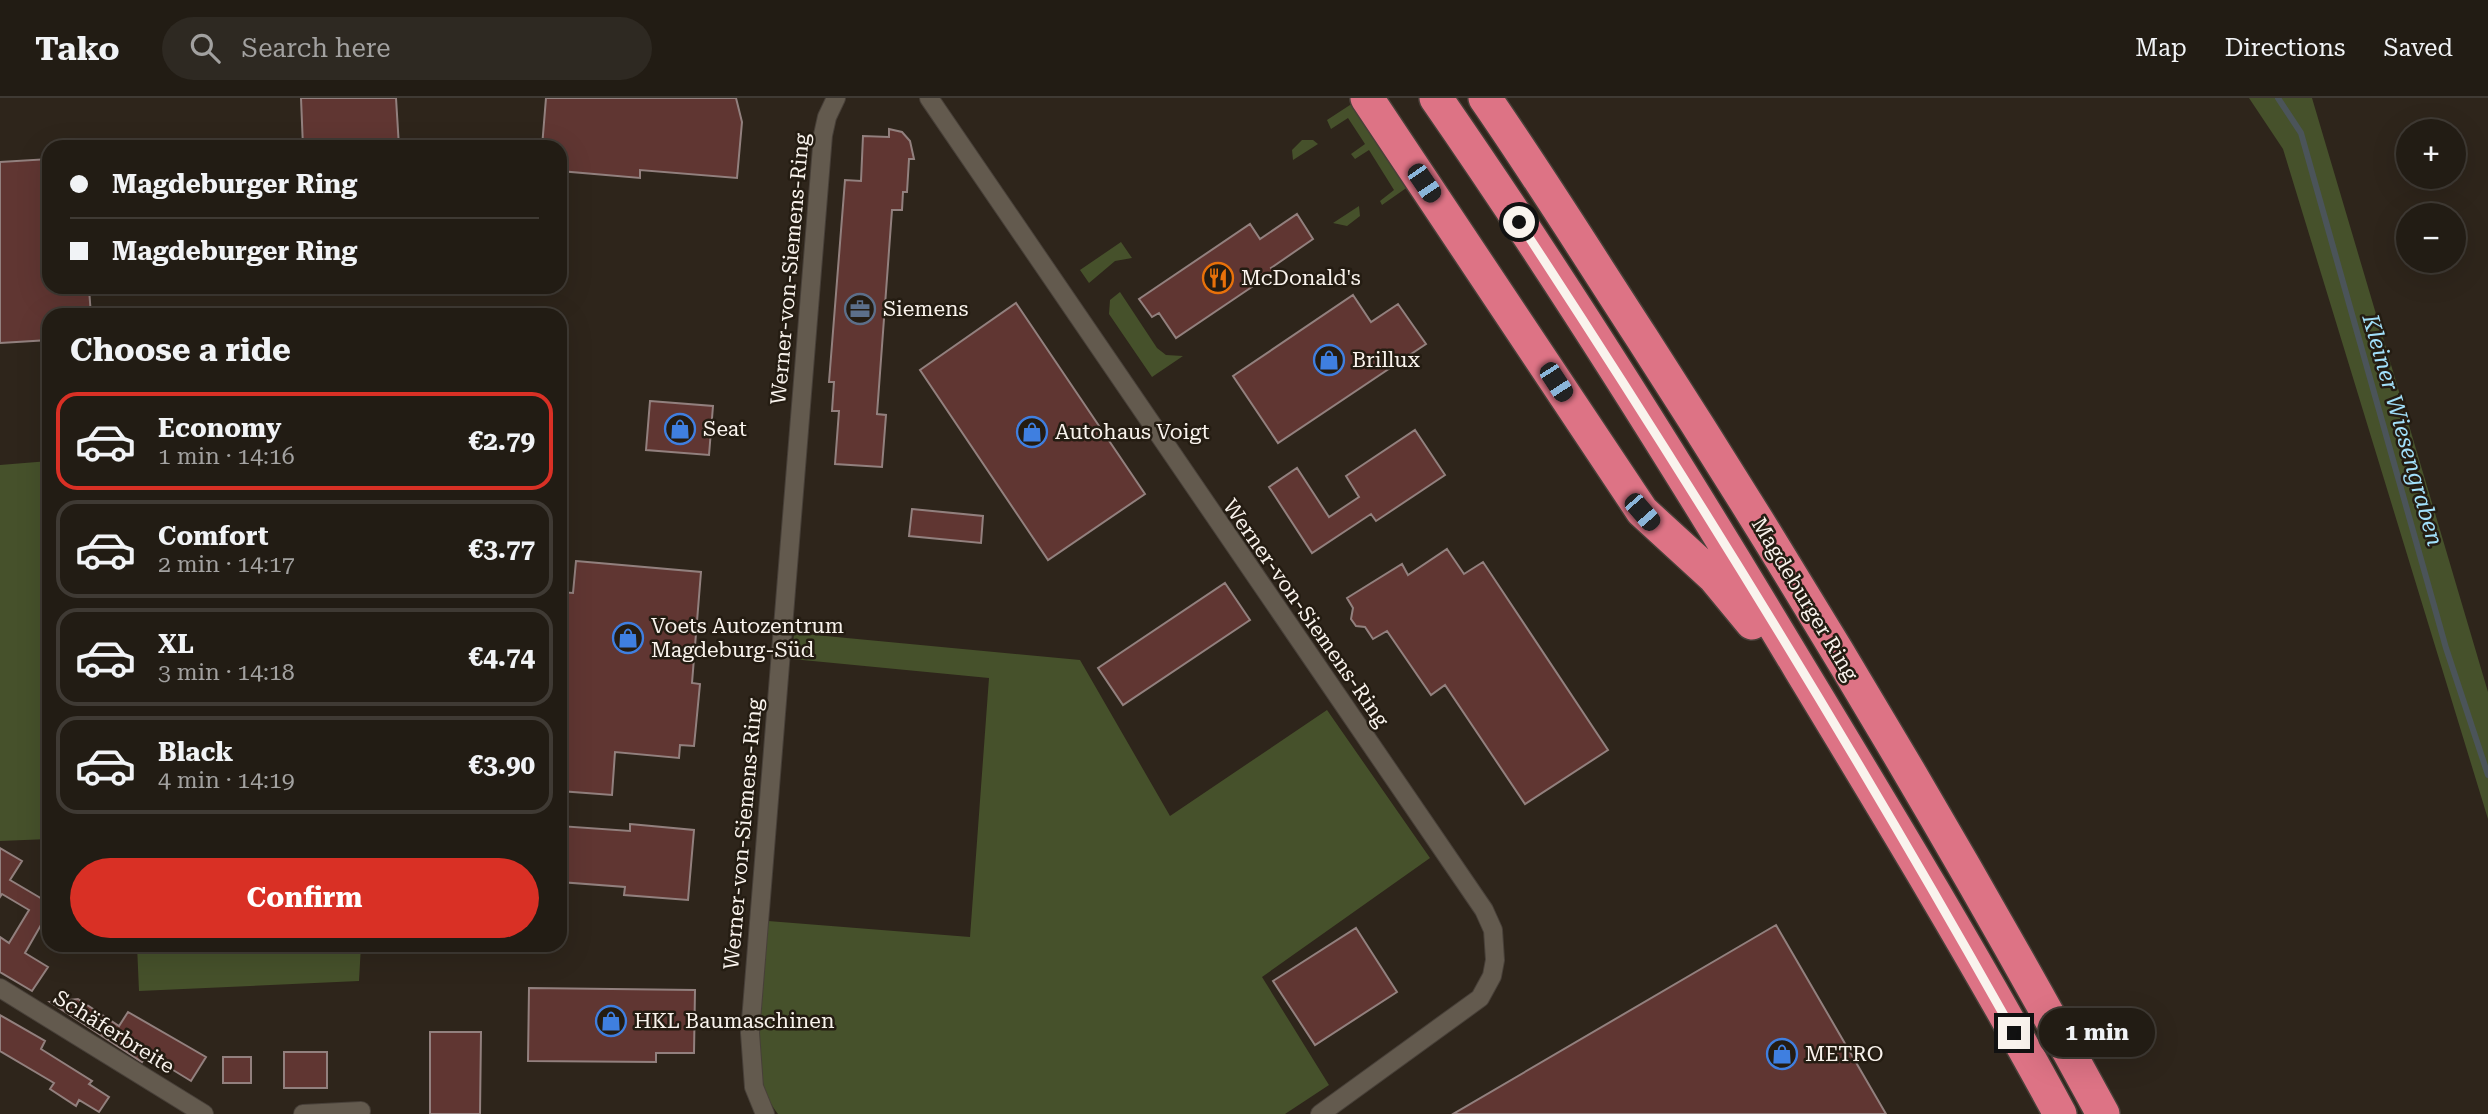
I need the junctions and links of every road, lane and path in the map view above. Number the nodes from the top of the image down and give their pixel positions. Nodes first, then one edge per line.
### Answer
1 (836, 98) edge
2 (929, 98) edge
3 (1367, 98) edge
4 (1436, 98) edge
5 (1485, 98) edge
6 (1835, 725) junction
7 (0, 988) edge
8 (361, 1111) dead end
9 (204, 1114) edge
10 (303, 1114) edge
11 (765, 1114) edge
12 (1320, 1114) edge
13 (2060, 1114) edge
14 (2104, 1114) edge

1 - 11 street, Werner-von-Siemens-Ring
2 - 12 street, Werner-von-Siemens-Ring
3 - 6 highway
4 - 6 highway, Magdeburger Ring
5 - 14 highway, Magdeburger Ring
6 - 13 highway, Magdeburger Ring
7 - 9 street, Schäferbreite
8 - 10 street

